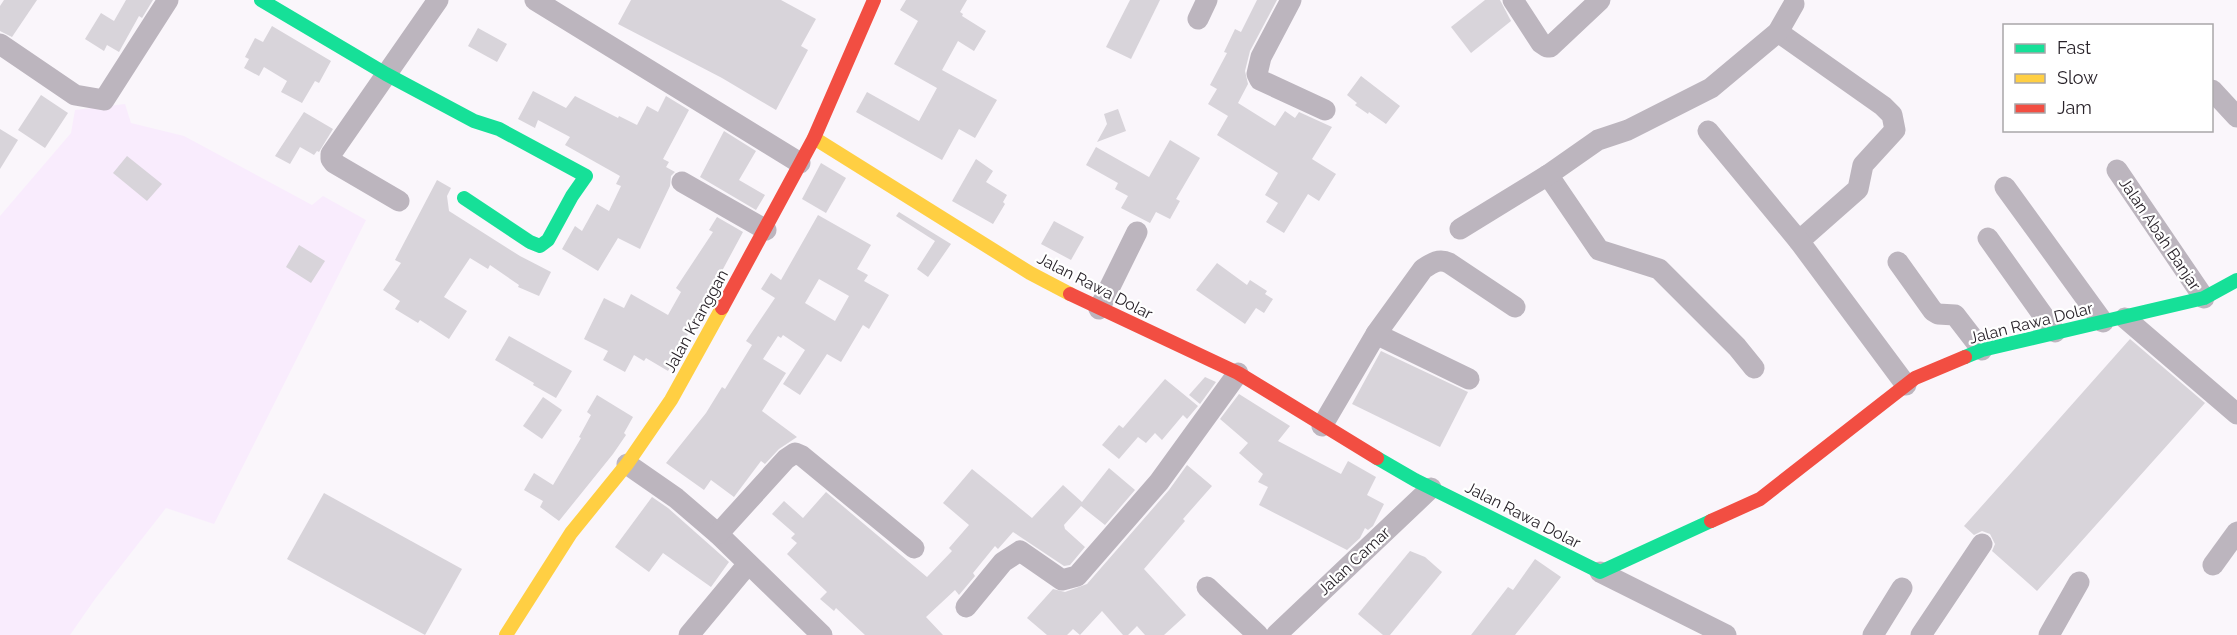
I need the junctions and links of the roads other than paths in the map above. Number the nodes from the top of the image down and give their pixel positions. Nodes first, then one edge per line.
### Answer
1 (168, 0) edge
2 (261, 0) edge
3 (438, 0) edge
4 (535, 0) edge
5 (874, 0) edge
6 (1291, 0) edge
7 (1513, 0) edge
8 (1600, 0) edge
9 (1794, 4) dead end
10 (1778, 32) junction
11 (0, 44) edge
12 (386, 74) junction
13 (2213, 92) edge
14 (1325, 110) dead end
15 (2237, 117) edge
16 (1708, 131) dead end
17 (814, 138) junction
18 (800, 163) junction
19 (2117, 170) dead end
20 (1548, 175) junction
21 (682, 182) dead end
22 (2005, 187) dead end
23 (464, 198) dead end
24 (399, 201) dead end
25 (1461, 229) dead end
26 (766, 230) junction
27 (1137, 232) dead end
28 (1988, 237) dead end
29 (1799, 241) junction
30 (1898, 262) dead end
31 (2237, 280) edge
32 (1846, 285) dead end
33 (2204, 298) junction
34 (1515, 307) dead end
35 (1100, 309) junction
36 (2125, 318) junction
37 (2103, 322) junction
38 (2055, 332) junction
39 (1376, 334) junction
40 (1982, 350) junction
41 (1754, 368) dead end
42 (1238, 373) junction
43 (1468, 379) dead end
44 (1911, 381) junction
45 (2237, 414) edge
46 (1322, 426) junction
47 (627, 464) junction
48 (1431, 488) junction
49 (2237, 532) edge
50 (718, 534) junction
51 (1982, 544) dead end
52 (914, 548) dead end
53 (748, 564) junction
54 (2213, 564) dead end
55 (1600, 573) junction
56 (2079, 582) dead end
57 (1207, 587) dead end
58 (1902, 588) dead end
59 (966, 607) dead end
60 (506, 635) edge
61 (689, 635) edge
62 (822, 635) edge
63 (1258, 635) edge
64 (1276, 635) edge
65 (1726, 635) edge
66 (1873, 635) edge
67 (1921, 635) edge
68 (2049, 635) edge

1 - 11 street
2 - 12 street
3 - 12 street
4 - 18 street
5 - 17 street, Jalan Kranggan
6 - 14 street
7 - 8 street
9 - 10 street
10 - 20 street
10 - 29 street
12 - 23 street
12 - 24 street
13 - 15 street
16 - 29 street
17 - 18 street, Jalan Kranggan
17 - 35 street, Jalan Rawa Dolar
18 - 26 street, Jalan Kranggan
19 - 33 street, Jalan Abah Banjar
20 - 25 street
20 - 41 street
21 - 26 street
22 - 37 street
26 - 47 street, Jalan Kranggan
27 - 35 street
28 - 38 street
29 - 44 street
30 - 40 street
31 - 33 street, Jalan Rawa Dolar
32 - 44 street
33 - 36 street, Jalan Rawa Dolar
34 - 39 street
35 - 42 street, Jalan Rawa Dolar
36 - 37 street, Jalan Rawa Dolar
36 - 45 street
37 - 38 street, Jalan Rawa Dolar
38 - 40 street, Jalan Rawa Dolar
39 - 43 street
39 - 46 street
40 - 44 street, Jalan Rawa Dolar
42 - 46 street, Jalan Rawa Dolar
42 - 59 street
44 - 55 street, Jalan Rawa Dolar
46 - 48 street, Jalan Rawa Dolar
47 - 50 street
47 - 60 street, Jalan Kranggan
48 - 55 street, Jalan Rawa Dolar
48 - 64 street, Jalan Camar
49 - 54 street
50 - 52 street
50 - 53 street
51 - 67 street
53 - 61 street
53 - 62 street
55 - 65 street
56 - 68 street
57 - 63 street
58 - 66 street

